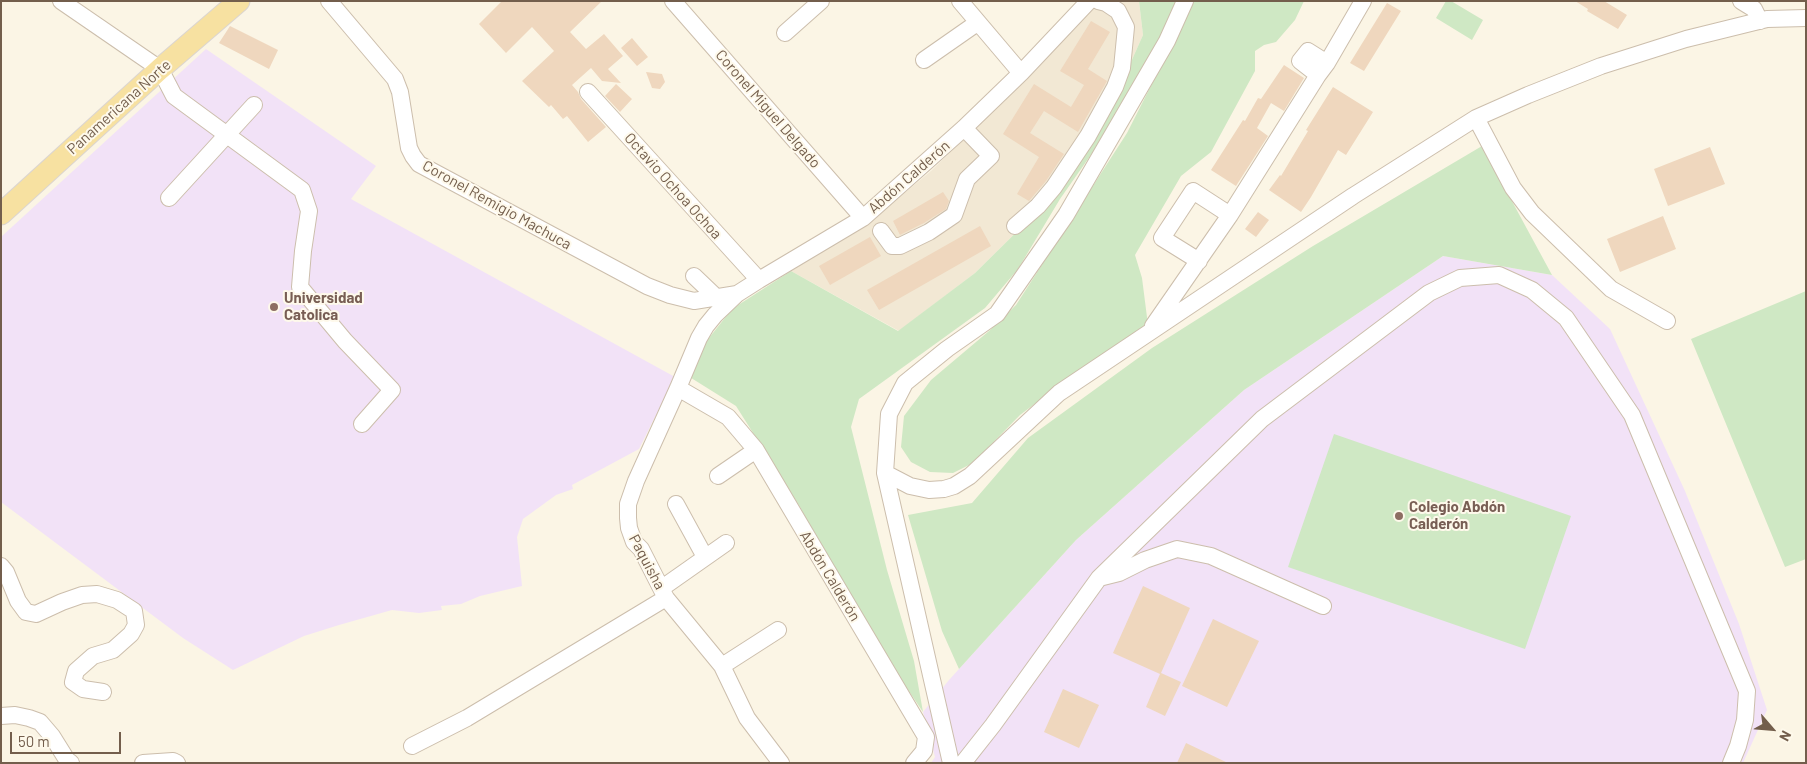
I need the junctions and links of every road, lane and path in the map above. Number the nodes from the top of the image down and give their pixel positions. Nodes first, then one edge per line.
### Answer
1 (61, 1) edge
2 (239, 1) edge
3 (329, 1) edge
4 (673, 1) edge
5 (821, 1) edge
6 (960, 1) edge
7 (1089, 1) edge
8 (1098, 1) edge
9 (1185, 1) edge
10 (1363, 1) edge
11 (1741, 1) edge
12 (1806, 18) edge
13 (1760, 21) junction
14 (977, 23) junction
15 (785, 33) dead end
16 (924, 60) dead end
17 (160, 68) junction
18 (1021, 73) junction
19 (588, 92) dead end
20 (254, 105) dead end
21 (1476, 118) junction
22 (964, 128) junction
23 (226, 135) junction
24 (169, 198) dead end
25 (1, 214) edge
26 (1230, 215) junction
27 (863, 218) junction
28 (1016, 226) dead end
29 (881, 230) dead end
30 (1199, 262) junction
31 (694, 276) dead end
32 (759, 280) junction
33 (738, 294) junction
34 (717, 298) junction
35 (694, 301) joint
36 (1667, 321) dead end
37 (1146, 336) junction
38 (678, 388) junction
39 (362, 424) dead end
40 (756, 450) junction
41 (885, 473) junction
42 (718, 476) dead end
43 (676, 504) dead end
44 (726, 542) dead end
45 (705, 557) junction
46 (1, 566) edge
47 (1099, 578) junction
48 (664, 593) junction
49 (1323, 606) dead end
50 (778, 630) dead end
51 (722, 666) junction
52 (102, 692) dead end
53 (1, 716) edge
54 (412, 746) dead end
55 (70, 763) edge
56 (143, 763) edge
57 (177, 763) edge
58 (781, 763) edge
59 (914, 763) edge
60 (951, 763) edge
61 (963, 763) edge
62 (1731, 763) edge

1 - 17 street
2 - 17 main road, Panamericana Norte
3 - 35 street, Coronel Remigio Machuca
4 - 27 street, Coronel Miguel Delgado
5 - 15 street
6 - 14 street
7 - 18 street, Abdón Calderón
8 - 28 street
9 - 41 street
10 - 26 street
11 - 13 street
12 - 13 street
13 - 21 street
14 - 16 street
14 - 18 street
17 - 23 street
17 - 25 main road, Panamericana Norte
18 - 22 street, Abdón Calderón
19 - 32 street, Octavio Ochoa Ochoa
20 - 23 street
21 - 36 street
21 - 37 street
22 - 27 street, Abdón Calderón
22 - 29 street
23 - 24 street
23 - 39 street
26 - 30 street
26 - 30 street
27 - 32 street, Abdón Calderón
30 - 37 street
31 - 34 street
32 - 33 street, Abdón Calderón
33 - 34 street, Abdón Calderón
33 - 38 street, Paquisha
34 - 35 street, Abdón Calderón
37 - 41 street
38 - 40 street, Abdón Calderón
38 - 48 street, Paquisha
40 - 42 street
40 - 59 street, Abdón Calderón
41 - 60 street
43 - 45 street
44 - 45 street
45 - 48 street
46 - 52 street
47 - 49 street
47 - 61 street
47 - 62 street
48 - 51 street, Paquisha
48 - 54 street
50 - 51 street
51 - 58 street, Paquisha
53 - 55 street
56 - 57 street

